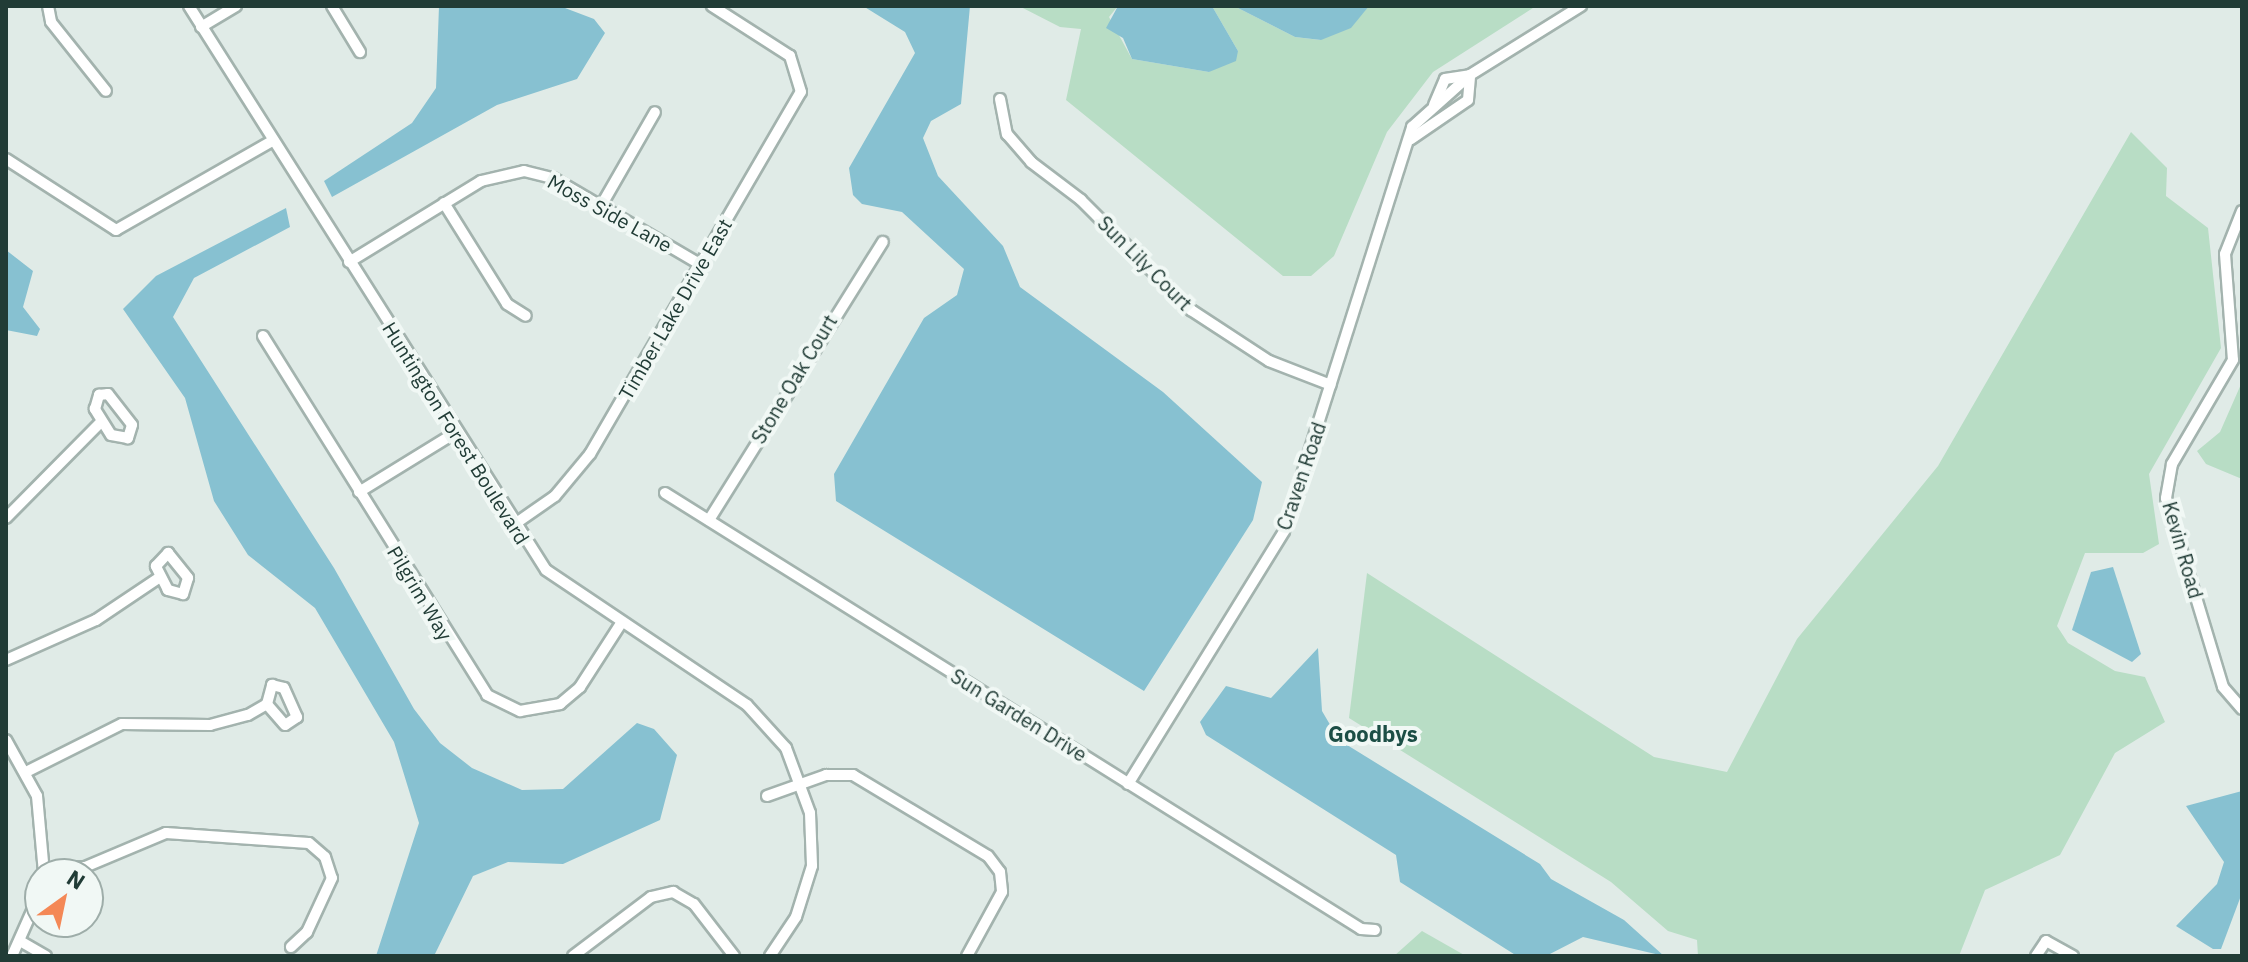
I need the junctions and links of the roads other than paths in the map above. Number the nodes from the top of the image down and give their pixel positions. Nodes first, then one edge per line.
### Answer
1 (48, 6) edge
2 (189, 6) edge
3 (236, 6) edge
4 (332, 6) edge
5 (712, 6) edge
6 (1581, 6) edge
7 (201, 27) junction
8 (360, 52) dead end
9 (1470, 75) junction
10 (106, 91) dead end
11 (1000, 99) dead end
12 (1437, 109) junction
13 (655, 112) dead end
14 (272, 141) junction
15 (6, 159) edge
16 (444, 203) junction
17 (601, 206) junction
18 (2242, 211) edge
19 (883, 242) dead end
20 (349, 262) junction
21 (701, 265) junction
22 (526, 316) dead end
23 (263, 336) dead end
24 (1331, 385) junction
25 (101, 422) junction
26 (455, 433) junction
27 (359, 492) junction
28 (665, 493) dead end
29 (6, 518) edge
30 (709, 520) junction
31 (512, 526) junction
32 (160, 577) dead end
33 (620, 625) junction
34 (6, 660) edge
35 (267, 704) dead end
36 (2242, 709) edge
37 (6, 740) edge
38 (26, 772) junction
39 (801, 783) junction
40 (1128, 784) junction
41 (767, 796) dead end
42 (45, 858) edge
43 (104, 859) edge
44 (1375, 930) dead end
45 (24, 931) edge
46 (20, 941) junction
47 (291, 947) dead end
48 (12, 956) edge
49 (46, 956) edge
50 (573, 956) edge
51 (734, 956) edge
52 (770, 956) edge
53 (967, 956) edge
54 (2036, 956) edge
55 (2073, 956) edge

1 - 10 street
2 - 7 street, Huntington Forest Boulevard
3 - 7 street
4 - 8 street
5 - 21 street, Timber Lake Drive East
6 - 9 street, Craven Road
7 - 14 street, Huntington Forest Boulevard
9 - 12 street, Craven Road
9 - 12 street, Craven Road
11 - 24 street, Sun Lily Court
12 - 24 street, Craven Road
13 - 17 street
14 - 15 street
14 - 20 street, Huntington Forest Boulevard
16 - 17 street, Moss Side Lane
16 - 20 street, Moss Side Lane
16 - 22 street
17 - 21 street, Moss Side Lane
18 - 36 street, Kevin Road
19 - 30 street, Stone Oak Court
20 - 26 street, Huntington Forest Boulevard
21 - 31 street, Timber Lake Drive East
23 - 27 street, Pilgrim Way
24 - 40 street, Craven Road
25 - 25 street
25 - 29 street
26 - 27 street
26 - 31 street, Huntington Forest Boulevard
27 - 33 street, Pilgrim Way
28 - 30 street, Sun Garden Drive
30 - 40 street, Sun Garden Drive
31 - 33 street, Huntington Forest Boulevard
32 - 34 street
33 - 39 street, Huntington Forest Boulevard
35 - 38 street
37 - 38 street
38 - 42 street
39 - 41 street
39 - 52 street, Huntington Forest Boulevard
39 - 53 street
40 - 44 street, Sun Garden Drive
43 - 47 street
45 - 46 street
46 - 48 street
46 - 49 street
50 - 51 street
54 - 55 street

